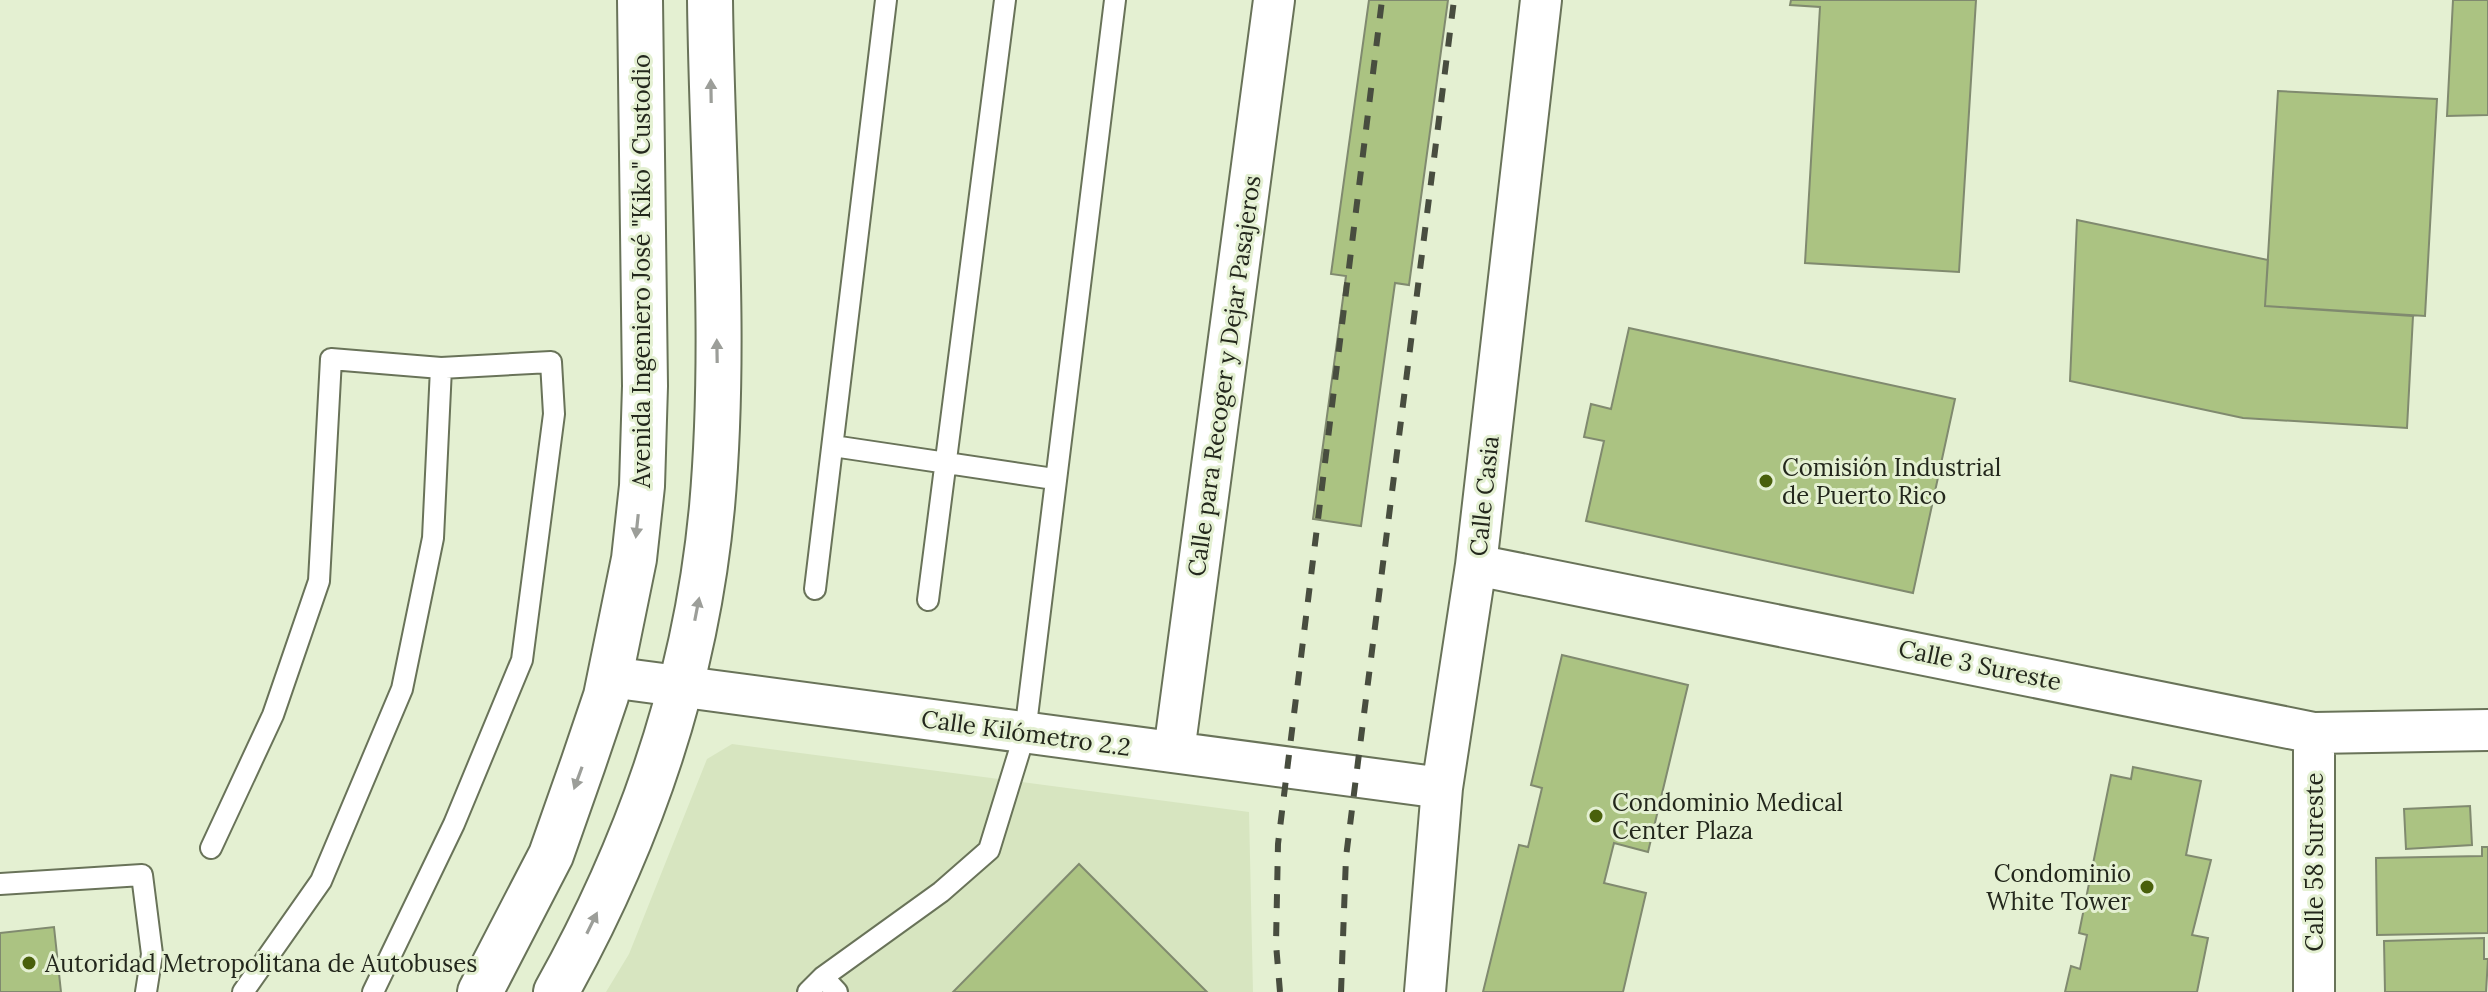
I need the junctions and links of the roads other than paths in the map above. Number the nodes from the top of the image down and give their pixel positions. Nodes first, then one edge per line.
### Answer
1 (640, 0) edge
2 (710, 0) edge
3 (886, 0) edge
4 (1005, 0) edge
5 (1115, 0) edge
6 (1274, 0) edge
7 (1541, 0) edge
8 (441, 368) junction
9 (833, 446) junction
10 (946, 464) junction
11 (1054, 479) junction
12 (1476, 565) junction
13 (815, 589) dead end
14 (928, 600) dead end
15 (610, 677) junction
16 (681, 686) junction
17 (2488, 730) edge
18 (1025, 733) junction
19 (2314, 733) junction
20 (1174, 752) junction
21 (1442, 788) junction
22 (211, 848) dead end
23 (0, 884) edge
24 (823, 987) edge
25 (146, 992) edge
26 (243, 992) edge
27 (373, 992) edge
28 (480, 992) edge
29 (556, 992) edge
30 (1425, 992) edge
31 (2314, 992) edge

1 -> 15 main road, Avenida Ingeniero José "Kiko" Custodio
16 -> 2 main road
3 - 9 lane
4 - 10 lane
5 - 11 lane
6 - 20 street, Calle para Recoger y Dejar Pasajeros
7 - 12 street, Calle Casia
8 - 22 lane
8 - 26 lane
8 - 27 lane
9 - 10 lane
9 - 13 lane
10 - 11 lane
10 - 14 lane
11 - 18 lane
12 - 19 street, Calle 3 Sureste
12 - 21 street, Calle Casia
15 - 16 street, Calle Kilómetro 2.2
15 -> 28 main road, Avenida Ingeniero José "Kiko" Custodio
16 - 18 street, Calle Kilómetro 2.2
29 -> 16 main road
17 - 19 street, Calle 3 Sureste
18 - 20 street, Calle Kilómetro 2.2
18 - 24 lane
19 - 31 street, Calle 58 Sureste
20 - 21 street, Calle Kilómetro 2.2
21 - 30 street, Calle Casia
23 - 25 lane

